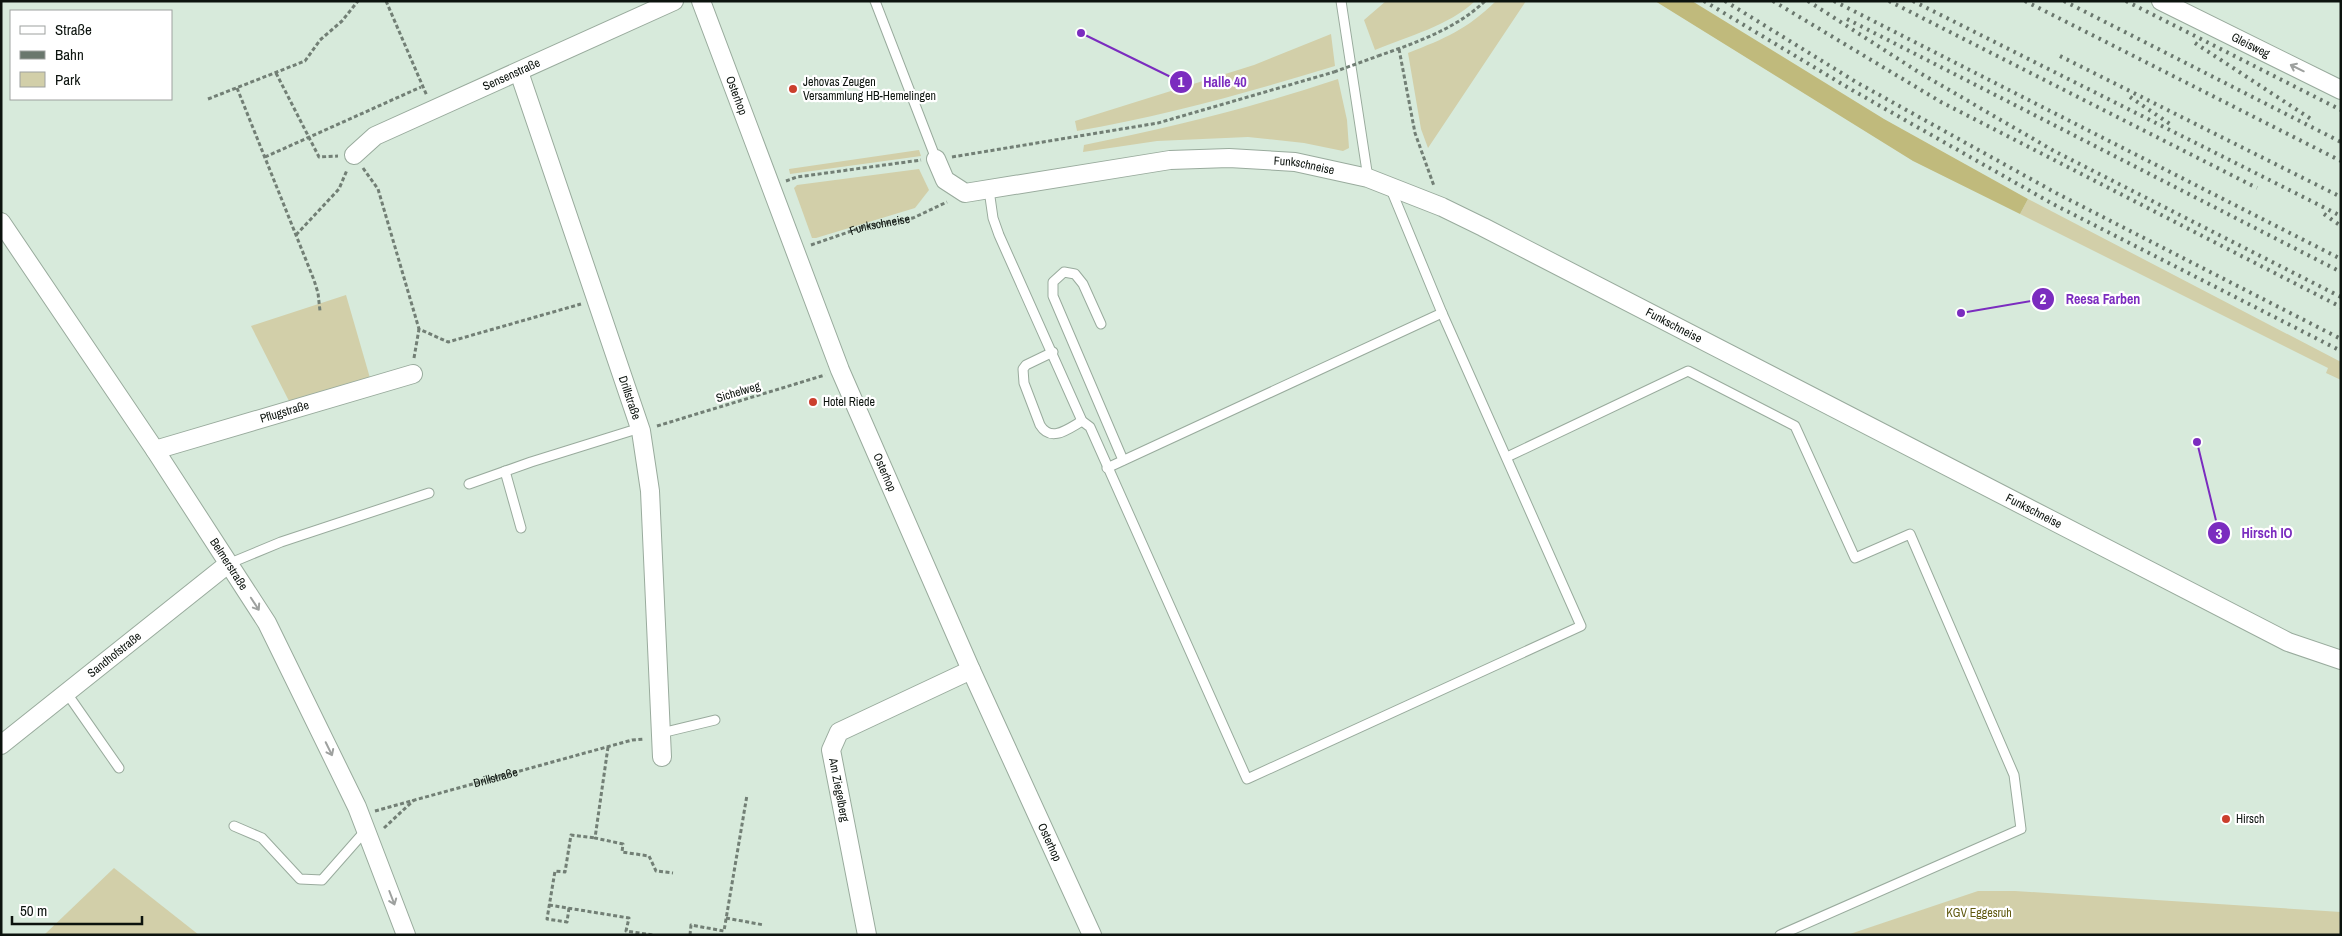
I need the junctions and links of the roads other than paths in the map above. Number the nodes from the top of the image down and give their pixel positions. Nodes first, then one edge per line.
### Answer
1 (674, 1) edge
2 (701, 1) edge
3 (875, 1) edge
4 (1342, 1) edge
5 (2161, 1) edge
6 (520, 72) junction
7 (2341, 90) edge
8 (354, 156) road end
9 (936, 159) joint
10 (1368, 178) junction
11 (1390, 187) junction
12 (989, 190) junction
13 (1, 222) edge
14 (1442, 313) junction
15 (1101, 324) dead end
16 (1052, 352) junction
17 (413, 370) road end
18 (1082, 421) junction
19 (640, 430) junction
20 (155, 450) junction
21 (1507, 458) junction
22 (1123, 460) junction
23 (1107, 468) junction
24 (505, 471) junction
25 (469, 484) dead end
26 (429, 493) dead end
27 (521, 528) dead end
28 (228, 564) junction
29 (2341, 660) edge
30 (971, 670) junction
31 (66, 692) junction
32 (715, 720) dead end
33 (661, 736) junction
34 (1, 745) edge
35 (662, 758) dead end
36 (119, 768) dead end
37 (234, 826) dead end
38 (365, 828) junction
39 (406, 935) edge
40 (867, 935) edge
41 (1092, 935) edge
42 (1780, 935) edge

1 - 6 street, Sensenstraße
2 - 30 street, Osterhop
3 - 9 lane
4 - 10 lane
7 -> 5 street, Gleisweg
6 - 8 street, Sensenstraße
6 - 19 street, Drillstraße
9 - 12 street, Funkschneise
10 - 11 street, Funkschneise
10 - 12 street, Funkschneise
11 - 14 lane
11 - 29 street, Funkschneise
12 - 16 lane
13 - 20 street, Belmerstraße
14 - 21 lane
14 - 22 lane
15 - 22 lane
16 - 18 lane
16 - 18 lane
17 - 20 street, Pflugstraße
18 - 23 lane
19 - 24 lane
19 - 33 street, Drillstraße
20 - 28 street, Belmerstraße
21 - 23 lane
21 - 42 lane
22 - 23 lane
24 - 25 lane
24 - 27 lane
26 - 28 lane
28 - 31 street, Sandhofstraße
28 -> 38 street, Belmerstraße
30 - 40 street, Am Ziegelberg
30 - 41 street, Osterhop
31 - 34 street, Sandhofstraße
31 - 36 lane
32 - 33 lane
33 - 35 street, Drillstraße
37 - 38 lane
38 -> 39 street, Belmerstraße

